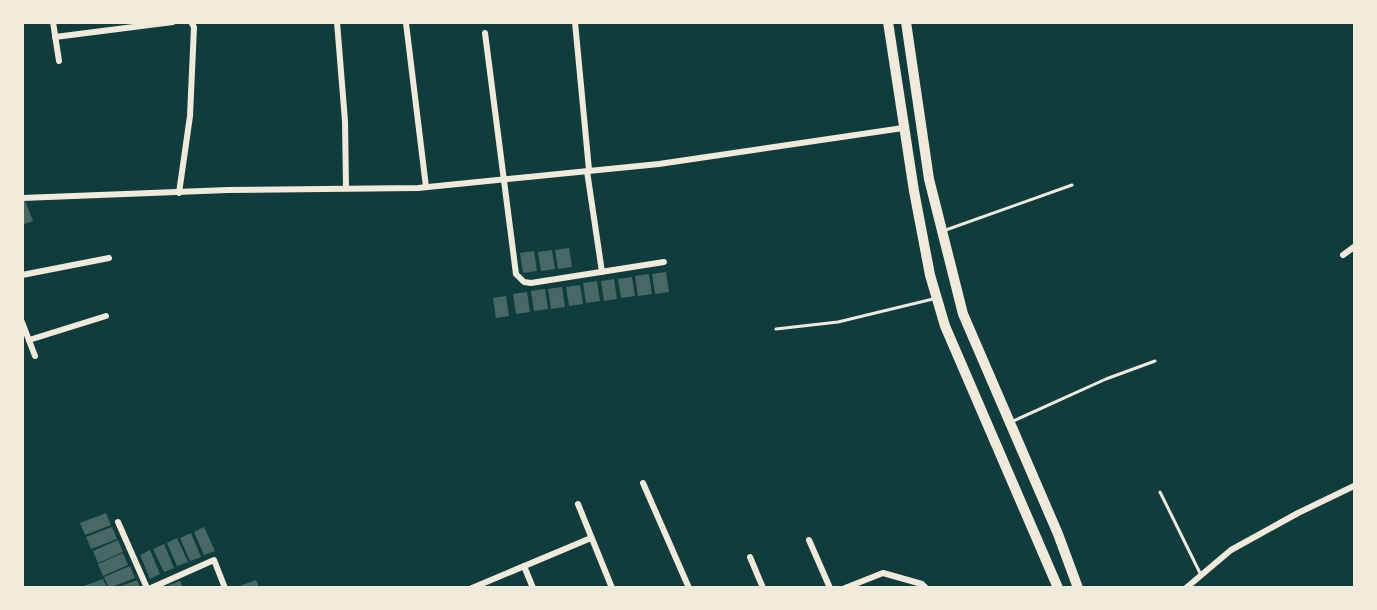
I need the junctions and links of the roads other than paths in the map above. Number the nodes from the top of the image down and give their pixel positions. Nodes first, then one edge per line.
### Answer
1 (54, 22) edge
2 (173, 22) edge
3 (191, 22) edge
4 (337, 22) edge
5 (575, 22) edge
6 (888, 22) edge
7 (906, 22) edge
8 (166, 23) edge
9 (406, 23) edge
10 (109, 26) edge
11 (485, 33) dead end
12 (55, 37) junction
13 (59, 61) dead end
14 (903, 128) junction
15 (588, 170) junction
16 (505, 178) junction
17 (1072, 185) dead end
18 (426, 187) junction
19 (346, 188) junction
20 (179, 193) junction
21 (22, 198) edge
22 (942, 231) junction
23 (1354, 247) edge
24 (1343, 255) dead end
25 (109, 258) dead end
26 (664, 262) dead end
27 (602, 272) junction
28 (22, 275) edge
29 (937, 298) junction
30 (106, 316) dead end
31 (22, 322) edge
32 (776, 329) dead end
33 (29, 340) junction
34 (35, 356) dead end
35 (1155, 361) dead end
36 (1010, 423) junction
37 (643, 483) dead end
38 (1354, 486) edge
39 (1160, 492) dead end
40 (578, 504) dead end
41 (118, 522) dead end
42 (591, 538) junction
43 (810, 540) dead end
44 (1061, 542) junction
45 (1042, 549) junction
46 (750, 557) dead end
47 (524, 566) junction
48 (1201, 575) junction
49 (149, 588) edge
50 (225, 588) edge
51 (472, 588) edge
52 (533, 588) edge
53 (612, 588) edge
54 (688, 588) edge
55 (763, 588) edge
56 (830, 588) edge
57 (845, 588) edge
58 (926, 588) edge
59 (1058, 588) edge
60 (1078, 588) edge
61 (1186, 588) edge

1 - 12 street
2 - 8 street
3 - 20 street
4 - 19 street
5 - 15 street
6 - 14 main road
7 - 22 main road
8 - 10 street
9 - 18 street
10 - 12 street
11 - 16 street
12 - 13 street
14 - 15 street
14 - 29 main road
15 - 16 street
15 - 27 street
16 - 18 street
16 - 27 street
17 - 22 lane
18 - 19 street
19 - 20 street
20 - 21 street
22 - 36 main road
23 - 24 street
25 - 28 street
26 - 27 street
29 - 32 lane
29 - 45 main road
30 - 33 street
31 - 33 street
33 - 34 street
35 - 36 lane
36 - 44 main road
37 - 54 street
38 - 48 street
39 - 48 lane
40 - 42 street
41 - 49 street
42 - 47 street
42 - 53 street
43 - 56 street
44 - 45 main road
44 - 60 main road
45 - 59 main road
46 - 55 street
47 - 51 street
47 - 52 street
48 - 61 street
49 - 50 street
57 - 58 street

